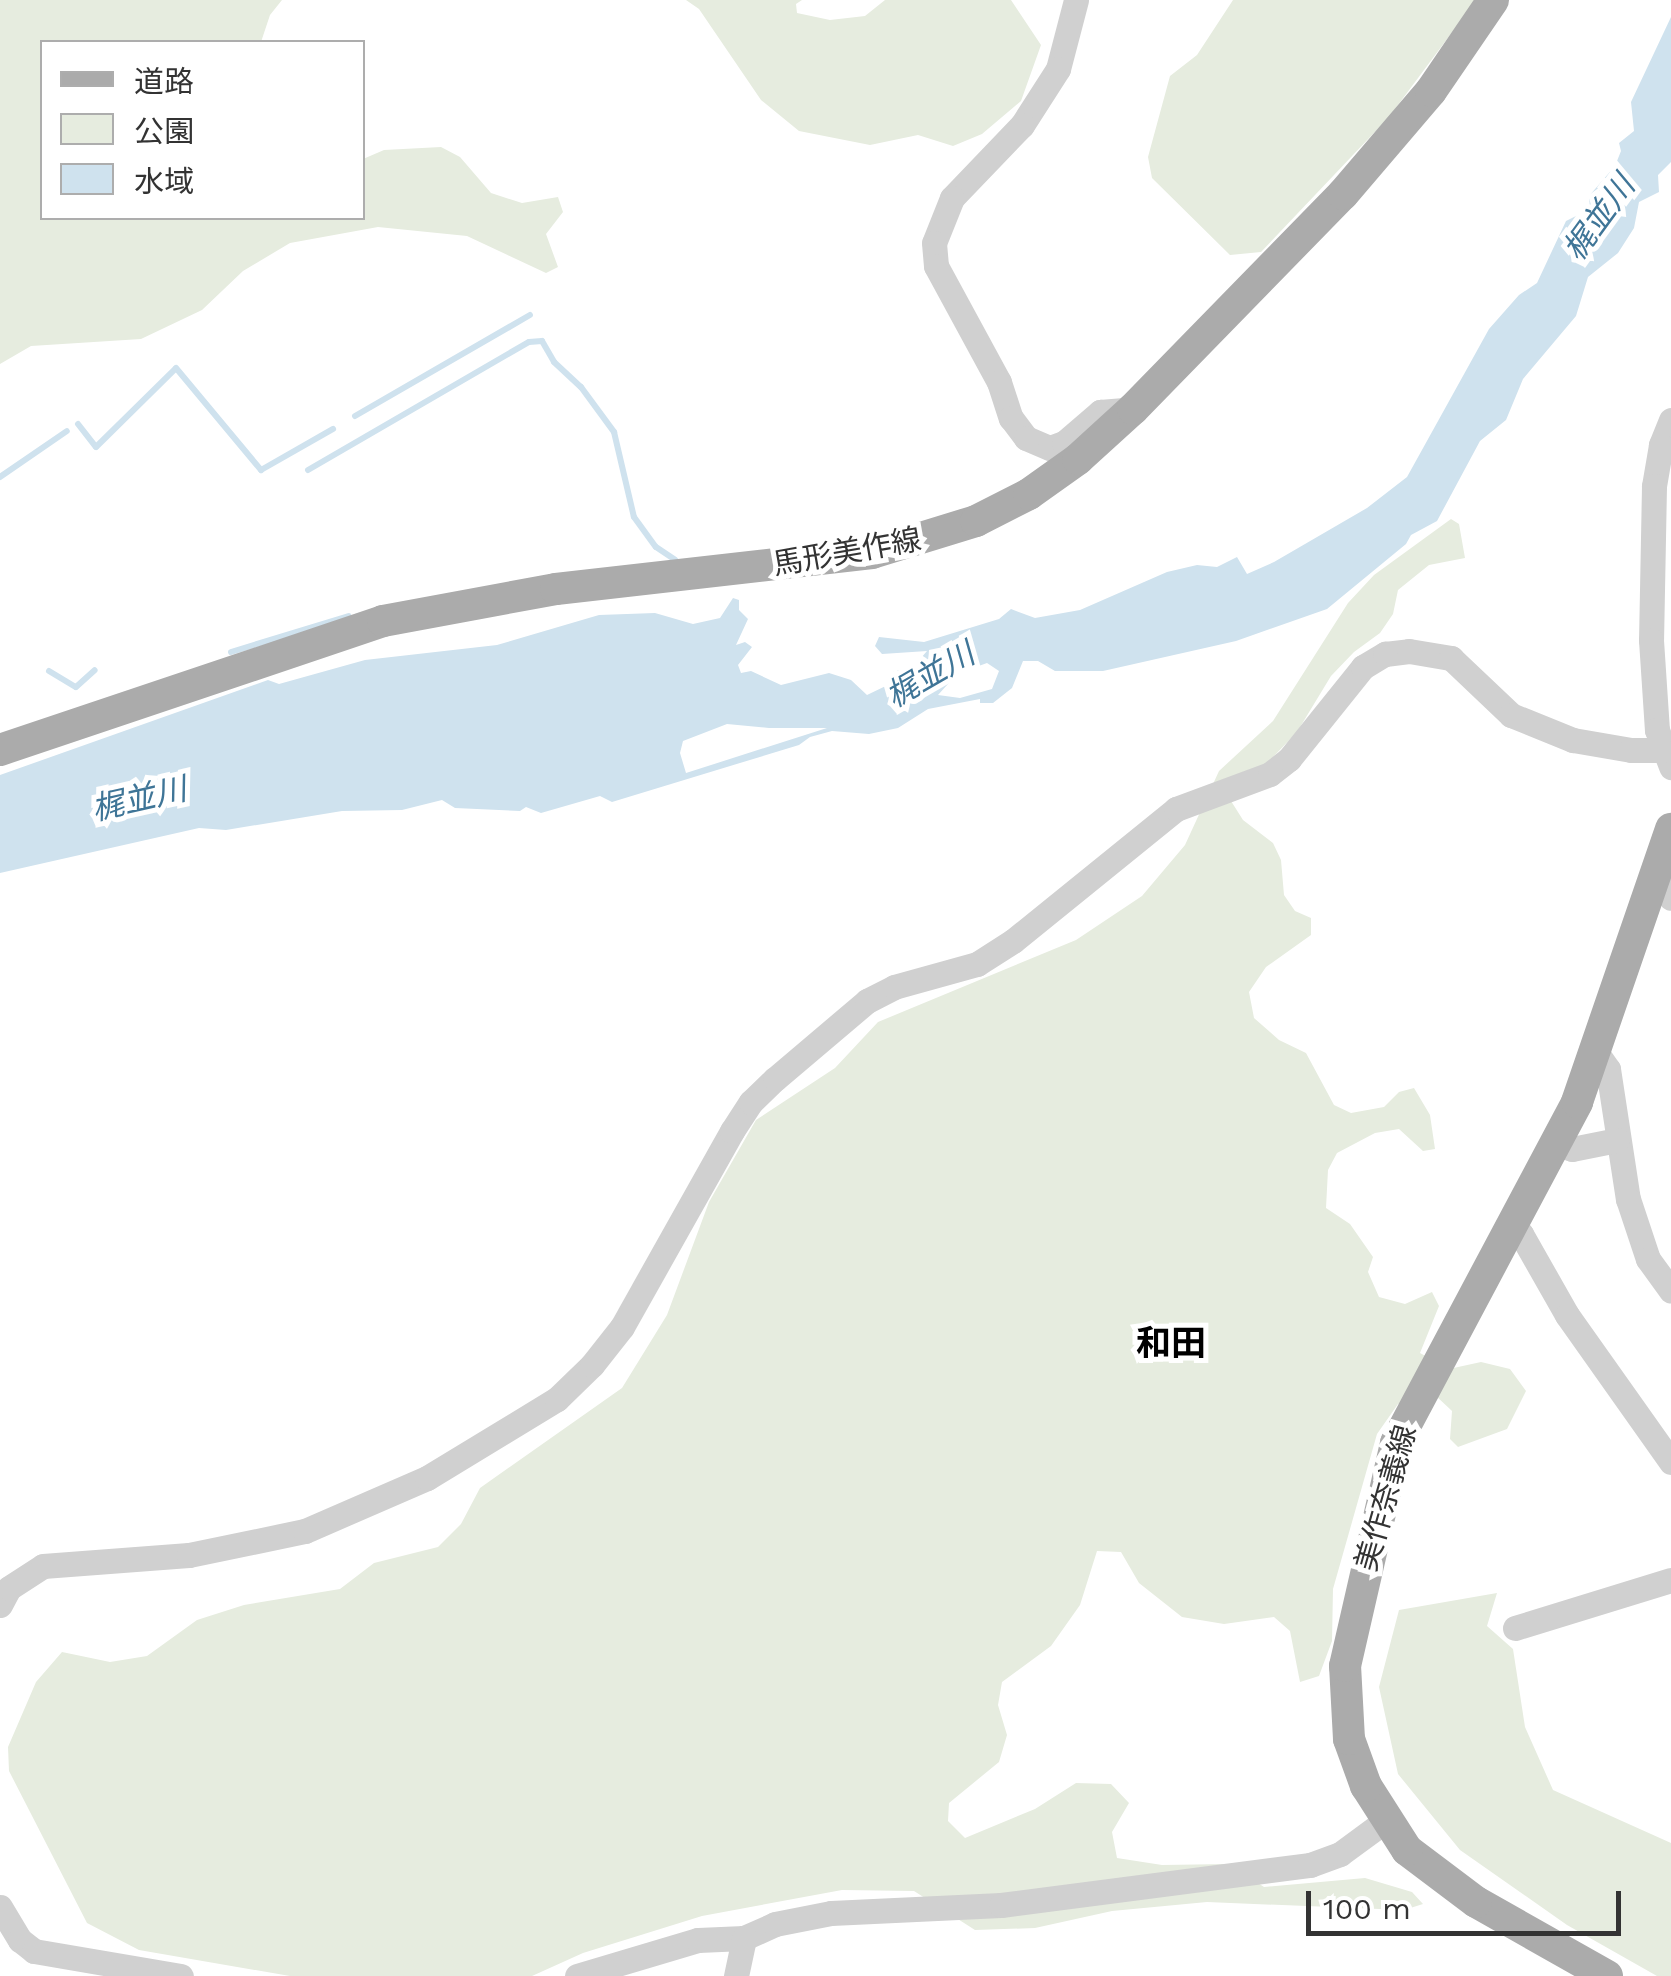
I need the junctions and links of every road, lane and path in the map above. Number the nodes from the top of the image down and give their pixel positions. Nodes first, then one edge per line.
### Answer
1 (1076, 0) edge
2 (1493, 0) edge
3 (1133, 409) junction
4 (1671, 420) edge
5 (0, 750) edge
6 (1667, 758) edge
7 (1671, 829) edge
8 (1663, 887) edge
9 (1596, 1052) junction
10 (1617, 1140) junction
11 (1557, 1144) junction
12 (1512, 1228) junction
13 (1671, 1291) edge
14 (1671, 1462) edge
15 (1671, 1580) edge
16 (0, 1605) edge
17 (1515, 1628) dead end
18 (1385, 1821) junction
19 (0, 1907) edge
20 (744, 1938) junction
21 (181, 1976) edge
22 (577, 1976) edge
23 (736, 1976) edge
24 (1607, 1976) edge

1 - 3 street
2 - 3 main road, 馬形美作線
3 - 5 main road, 馬形美作線
4 - 6 street
6 - 16 street
7 - 8 main road, 美作奈義線
8 - 9 main road, 美作奈義線
9 - 10 street
9 - 11 main road, 美作奈義線
10 - 11 street
10 - 13 street
11 - 12 main road, 美作奈義線
12 - 14 street
12 - 18 main road, 美作奈義線
15 - 17 street
18 - 20 street
18 - 24 main road, 美作奈義線
19 - 21 street
20 - 22 street
20 - 23 street

